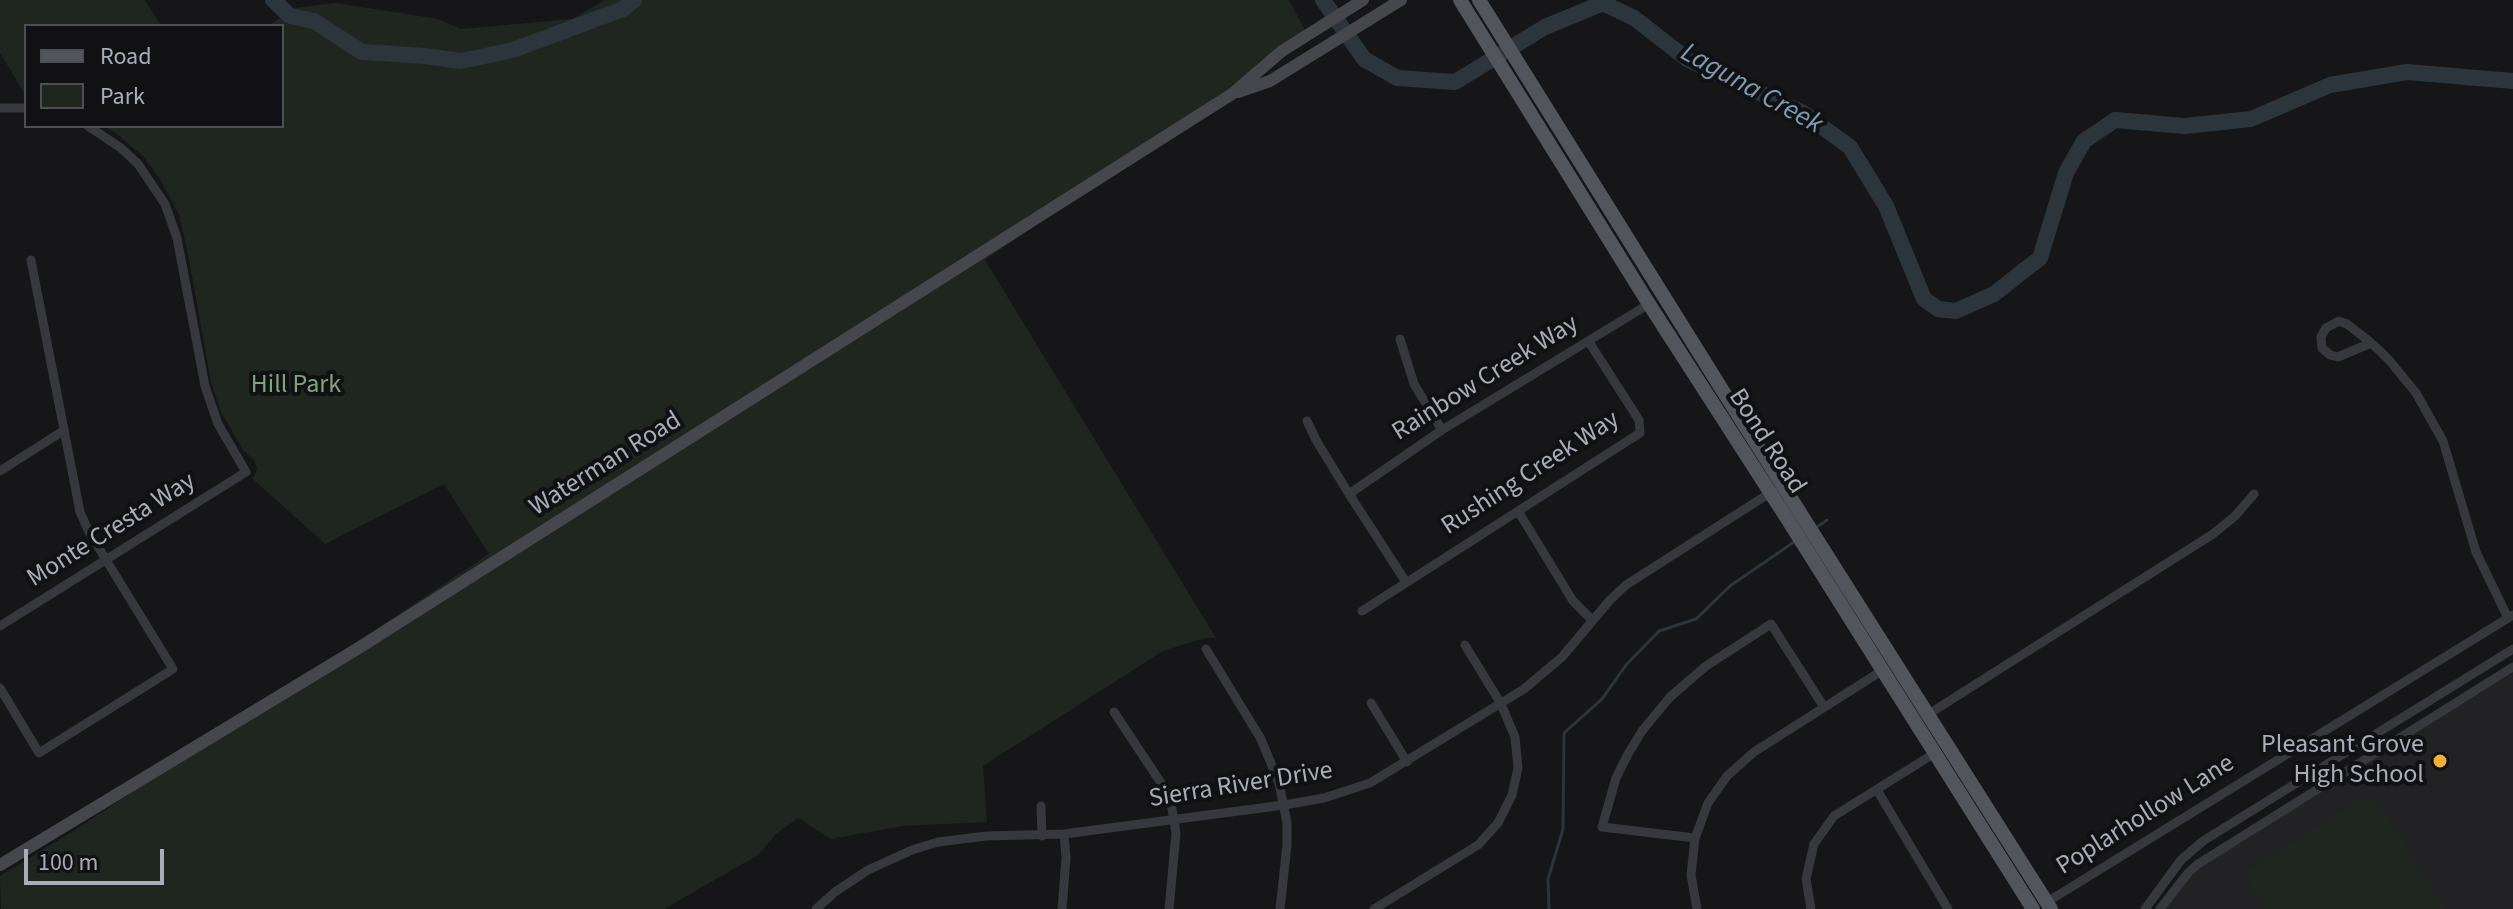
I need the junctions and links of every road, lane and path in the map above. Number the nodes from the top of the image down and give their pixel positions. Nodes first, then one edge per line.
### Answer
1 (1363, 0) edge
2 (1460, 0) edge
3 (1479, 0) edge
4 (1396, 4) edge
5 (1232, 94) junction
6 (0, 108) edge
7 (24, 108) edge
8 (91, 128) edge
9 (31, 260) dead end
10 (1649, 304) junction
11 (1400, 339) dead end
12 (1589, 342) junction
13 (2371, 343) junction
14 (1721, 388) junction
15 (1307, 421) dead end
16 (1442, 430) junction
17 (63, 431) junction
18 (0, 471) edge
19 (1776, 488) junction
20 (1349, 494) junction
21 (2254, 494) dead end
22 (1518, 511) junction
23 (1816, 550) junction
24 (107, 559) junction
25 (1406, 582) junction
26 (1362, 611) dead end
27 (2511, 616) edge
28 (1592, 620) junction
29 (0, 626) edge
30 (1465, 645) dead end
31 (1206, 649) dead end
32 (2513, 649) edge
33 (2513, 667) edge
34 (1883, 670) junction
35 (0, 688) edge
36 (1371, 703) dead end
37 (1501, 704) junction
38 (1824, 707) junction
39 (1114, 712) dead end
40 (1927, 715) junction
41 (1941, 737) junction
42 (1935, 753) junction
43 (1407, 762) junction
44 (1877, 790) junction
45 (1284, 805) junction
46 (1041, 806) dead end
47 (1174, 819) junction
48 (1064, 834) junction
49 (1042, 836) junction
50 (1695, 838) junction
51 (0, 865) edge
52 (2044, 907) edge
53 (816, 909) edge
54 (1062, 909) edge
55 (1169, 909) edge
56 (1280, 909) edge
57 (1374, 909) edge
58 (1697, 909) edge
59 (1811, 909) edge
60 (1948, 909) edge
61 (2145, 909) edge
62 (2160, 909) edge

1 - 5 main road, Waterman Road
2 - 10 main road, Bond Road
3 - 14 main road, Bond Road
4 - 5 main road, Waterman Road
5 - 51 main road, Waterman Road
6 - 7 street
8 - 24 street, Monte Cresta Way
9 - 17 street
10 - 12 street, Rainbow Creek Way
10 - 14 main road
10 - 19 main road, Bond Road
11 - 16 street
12 - 16 street, Rainbow Creek Way
12 - 22 street, Rushing Creek Way
13 - 13 street
13 - 27 street
14 - 19 main road, Bond Road
15 - 20 street
16 - 20 street, Rainbow Creek Way
17 - 18 street
17 - 24 street
19 - 23 main road, Bond Road
19 - 28 street, Sierra River Drive
20 - 25 street
21 - 40 street
22 - 25 street, Rushing Creek Way
22 - 28 street
23 - 34 main road, Bond Road
23 - 40 main road, Bond Road
24 - 29 street, Monte Cresta Way
24 - 35 street
25 - 26 street, Rushing Creek Way
27 - 52 street, Poplarhollow Lane
28 - 37 street, Sierra River Drive
30 - 37 street
31 - 45 street
32 - 61 street
33 - 62 street
34 - 38 street
34 - 41 main road
34 - 42 main road, Bond Road
36 - 43 street
37 - 43 street, Sierra River Drive
37 - 57 street
38 - 50 street
38 - 50 street
39 - 47 street
40 - 41 main road, Bond Road
41 - 52 main road, Bond Road
42 - 44 street
42 - 52 main road, Bond Road
43 - 45 street, Sierra River Drive
44 - 59 street
44 - 60 street
45 - 47 street, Sierra River Drive
45 - 56 street
46 - 49 street
47 - 48 street, Sierra River Drive
47 - 55 street
48 - 49 street, Sierra River Drive
48 - 54 street
49 - 53 street, Sierra River Drive
50 - 58 street

